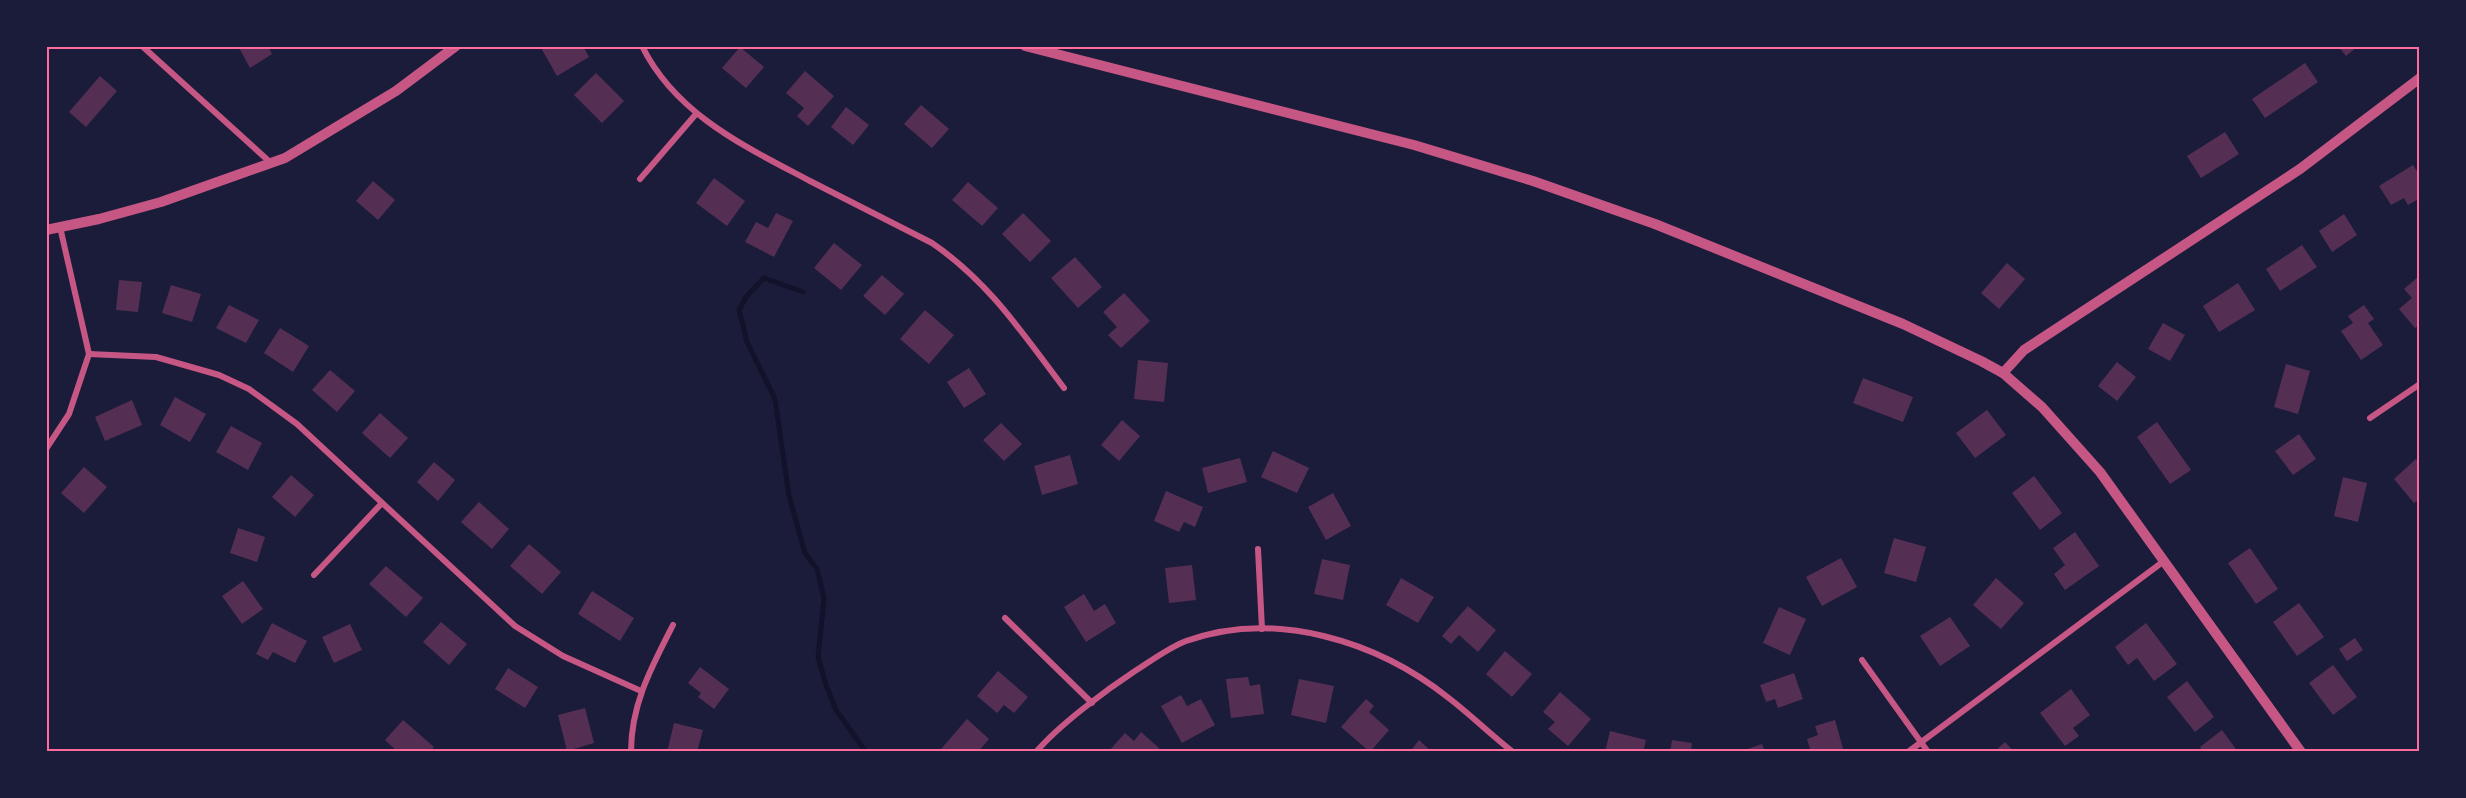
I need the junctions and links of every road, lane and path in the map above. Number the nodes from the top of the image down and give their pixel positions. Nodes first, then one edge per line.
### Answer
1 (142, 46) edge
2 (456, 46) edge
3 (642, 46) edge
4 (1025, 46) edge
5 (2420, 78) edge
6 (696, 114) junction
7 (271, 163) junction
8 (640, 179) dead end
9 (60, 227) junction
10 (46, 230) edge
11 (89, 354) junction
12 (2003, 373) junction
13 (2420, 384) edge
14 (1064, 388) dead end
15 (2370, 418) dead end
16 (46, 449) edge
17 (382, 503) junction
18 (1258, 549) dead end
19 (2164, 561) junction
20 (314, 575) dead end
21 (1005, 618) dead end
22 (673, 625) dead end
23 (1262, 629) junction
24 (1862, 660) dead end
25 (641, 691) junction
26 (1092, 703) junction
27 (1920, 741) junction
28 (631, 752) edge
29 (1036, 752) edge
30 (1513, 752) edge
31 (1908, 752) edge
32 (1928, 752) edge
33 (2301, 752) edge

1 - 7 street
2 - 7 street
3 - 6 street
4 - 12 street
5 - 12 street
6 - 8 street
6 - 14 street
7 - 9 street
9 - 10 street
9 - 11 street
11 - 16 street
11 - 17 street
12 - 19 street
13 - 15 street
17 - 20 street
17 - 25 street
18 - 23 street
19 - 27 street
19 - 33 street
21 - 26 street
22 - 25 street
23 - 26 street
23 - 30 street
24 - 27 street
25 - 28 street
26 - 29 street
27 - 31 street
27 - 32 street

